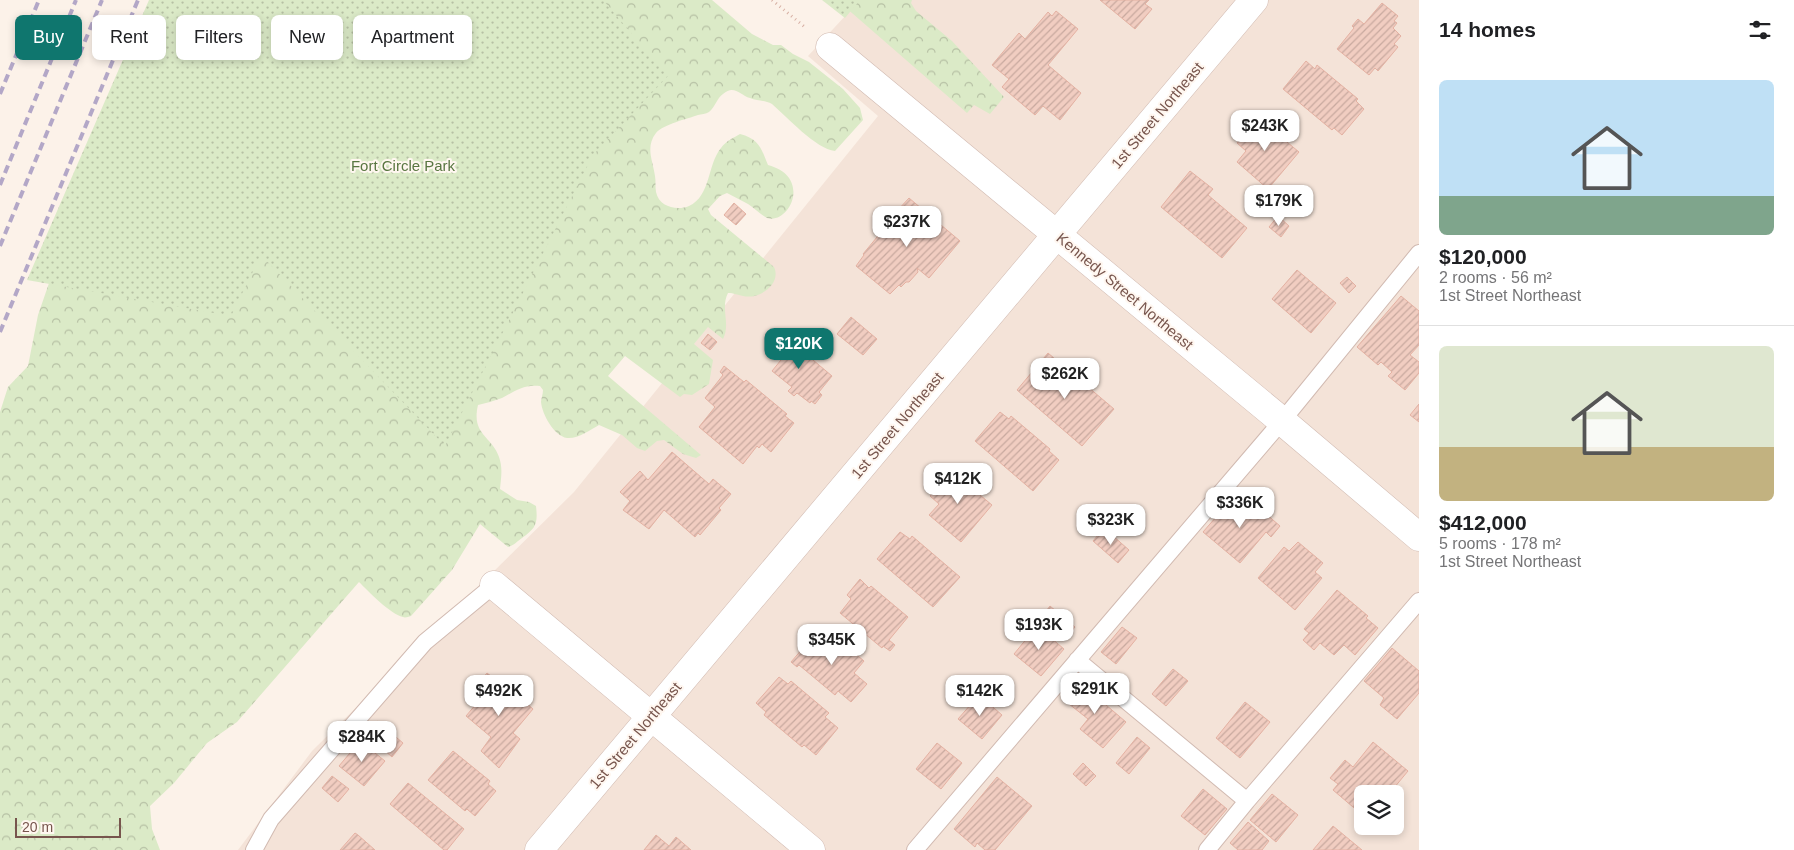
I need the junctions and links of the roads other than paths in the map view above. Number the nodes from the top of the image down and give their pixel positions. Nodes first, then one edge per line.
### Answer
1 (1254, 0) edge
2 (830, 47) road end
3 (1057, 235) junction
4 (1419, 253) edge
5 (1282, 421) junction
6 (1419, 537) edge
7 (494, 585) joint
8 (1419, 601) edge
9 (1077, 660) junction
10 (651, 716) junction
11 (1247, 801) junction
12 (254, 850) edge
13 (538, 850) edge
14 (811, 850) edge
15 (915, 850) edge
16 (1207, 850) edge

1 - 3 street, 1st Street Northeast
2 - 3 street, Kennedy Street Northeast
3 - 5 street, Kennedy Street Northeast
3 - 10 street, 1st Street Northeast
4 - 5 lane
5 - 6 street, Kennedy Street Northeast
5 - 9 lane
7 - 10 street
7 - 12 lane
8 - 11 lane
9 - 11 lane
9 - 15 lane
10 - 13 street, 1st Street Northeast
10 - 14 street
11 - 16 lane

